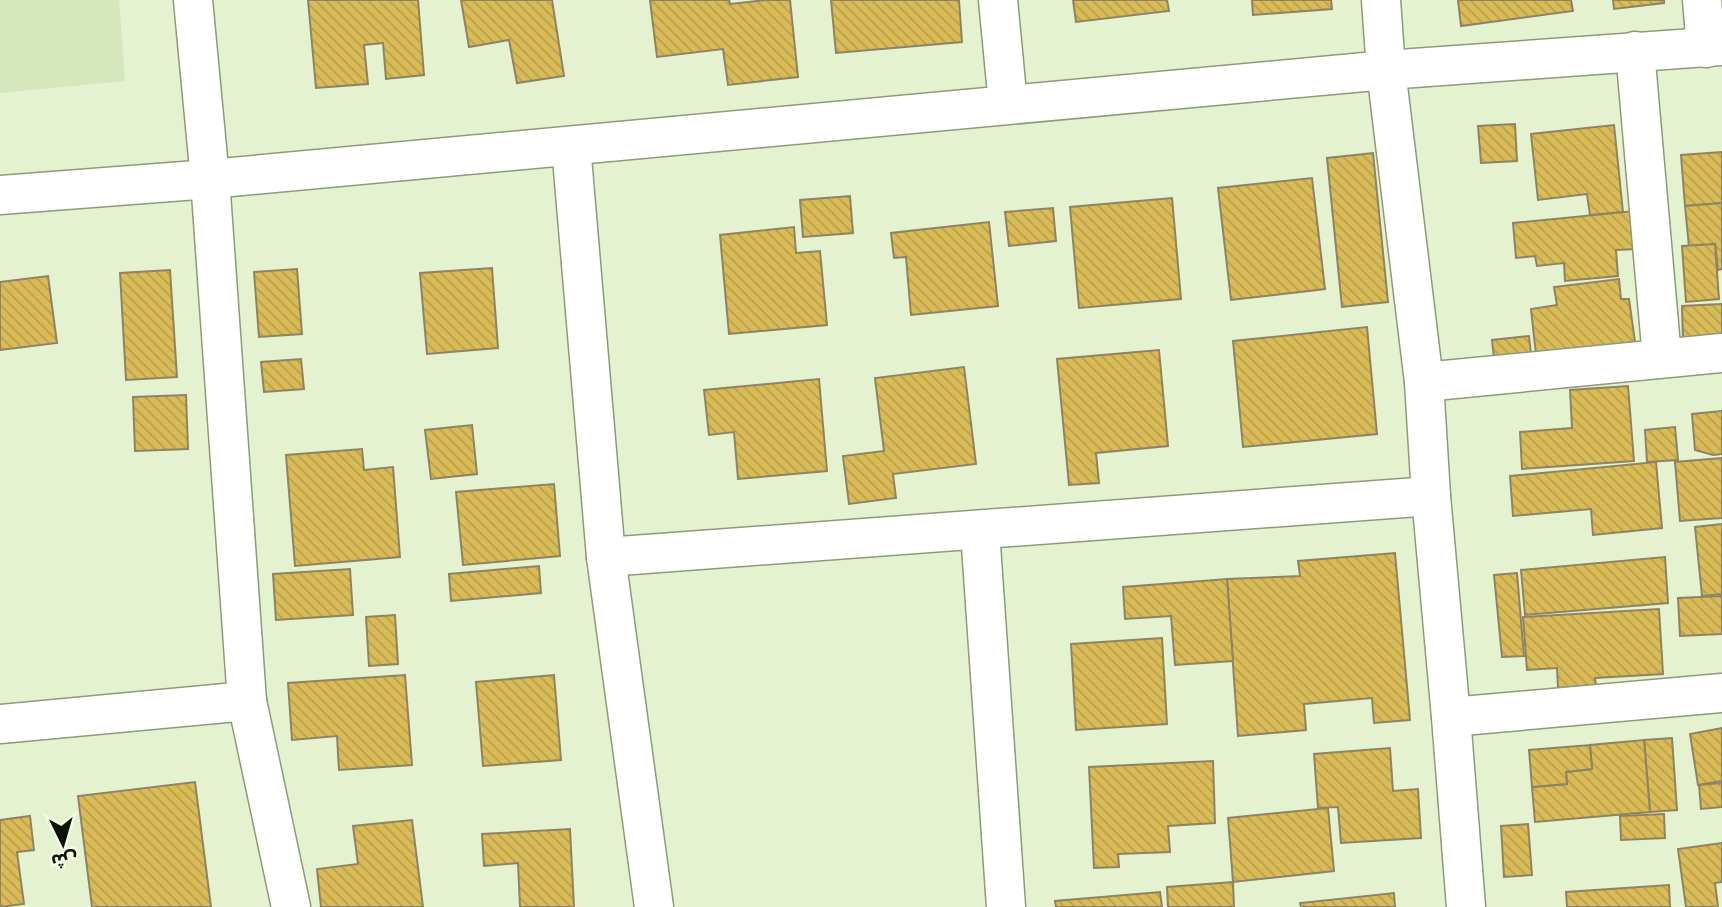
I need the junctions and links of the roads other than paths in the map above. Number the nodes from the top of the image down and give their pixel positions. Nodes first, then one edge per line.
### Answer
1 (193, 0) edge
2 (998, 0) edge
3 (1381, 0) edge
4 (1702, 0) edge
5 (1714, 47) edge
6 (1636, 51) junction
7 (1386, 70) junction
8 (1008, 104) junction
9 (571, 146) junction
10 (210, 178) junction
11 (0, 195) edge
12 (1722, 353) edge
13 (1662, 358) junction
14 (1424, 382) junction
15 (1431, 496) junction
16 (980, 531) junction
17 (606, 557) junction
18 (1722, 693) edge
19 (247, 701) junction
20 (1451, 717) junction
21 (0, 724) edge
22 (291, 907) edge
23 (654, 907) edge
24 (1006, 907) edge
25 (1465, 907) edge

1 - 10 street
2 - 8 street
3 - 7 street
4 - 5 street
5 - 6 street
6 - 7 street
6 - 13 street
7 - 8 street
7 - 14 street
8 - 9 street
9 - 10 street
9 - 17 street
10 - 11 street
10 - 19 street
12 - 13 street
13 - 14 street
14 - 15 street
15 - 16 street
15 - 20 street
16 - 17 street
16 - 24 street
17 - 23 street
18 - 20 street
19 - 21 street
19 - 22 street
20 - 25 street

